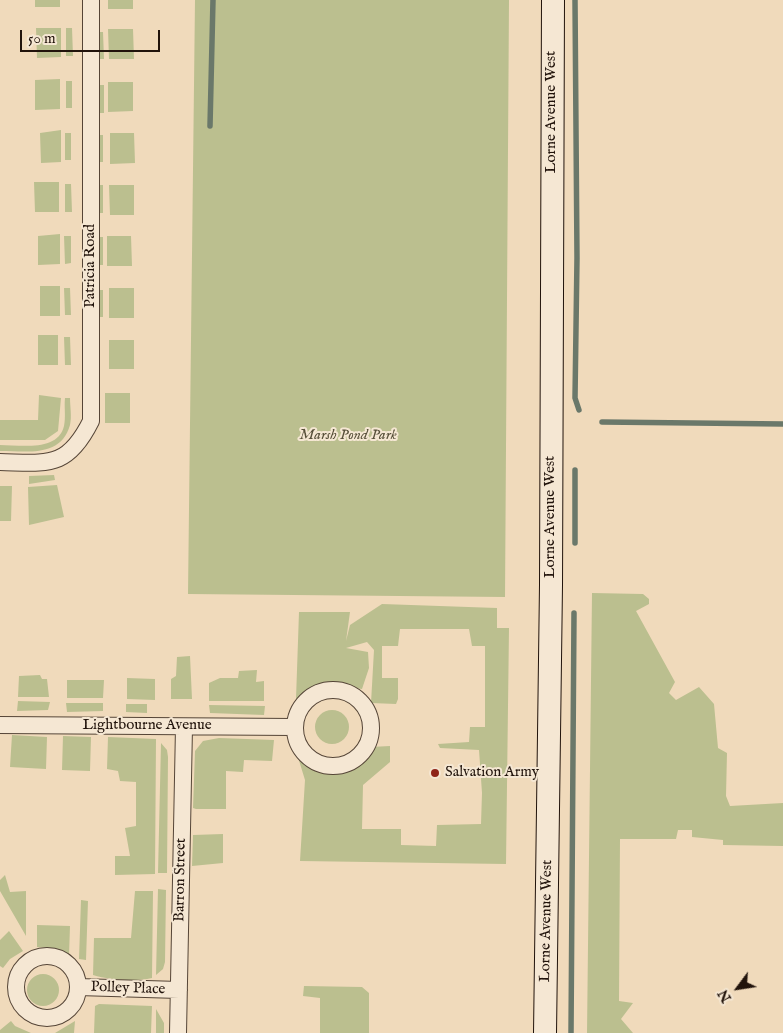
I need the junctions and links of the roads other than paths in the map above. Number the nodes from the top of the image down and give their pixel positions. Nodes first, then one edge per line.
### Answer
1 (91, 0) edge
2 (553, 0) edge
3 (0, 462) edge
4 (0, 726) edge
5 (184, 727) junction
6 (294, 727) junction
7 (78, 987) dead end
8 (179, 990) junction
9 (178, 1033) edge
10 (546, 1033) edge

1 - 3 street, Patricia Road
2 - 10 main road, Lorne Avenue West
4 - 5 street, Lightbourne Avenue
5 - 6 street, Lightbourne Avenue
5 - 8 street, Barron Street
6 - 6 street
7 - 8 street, Polley Place
8 - 9 street, Barron Street

